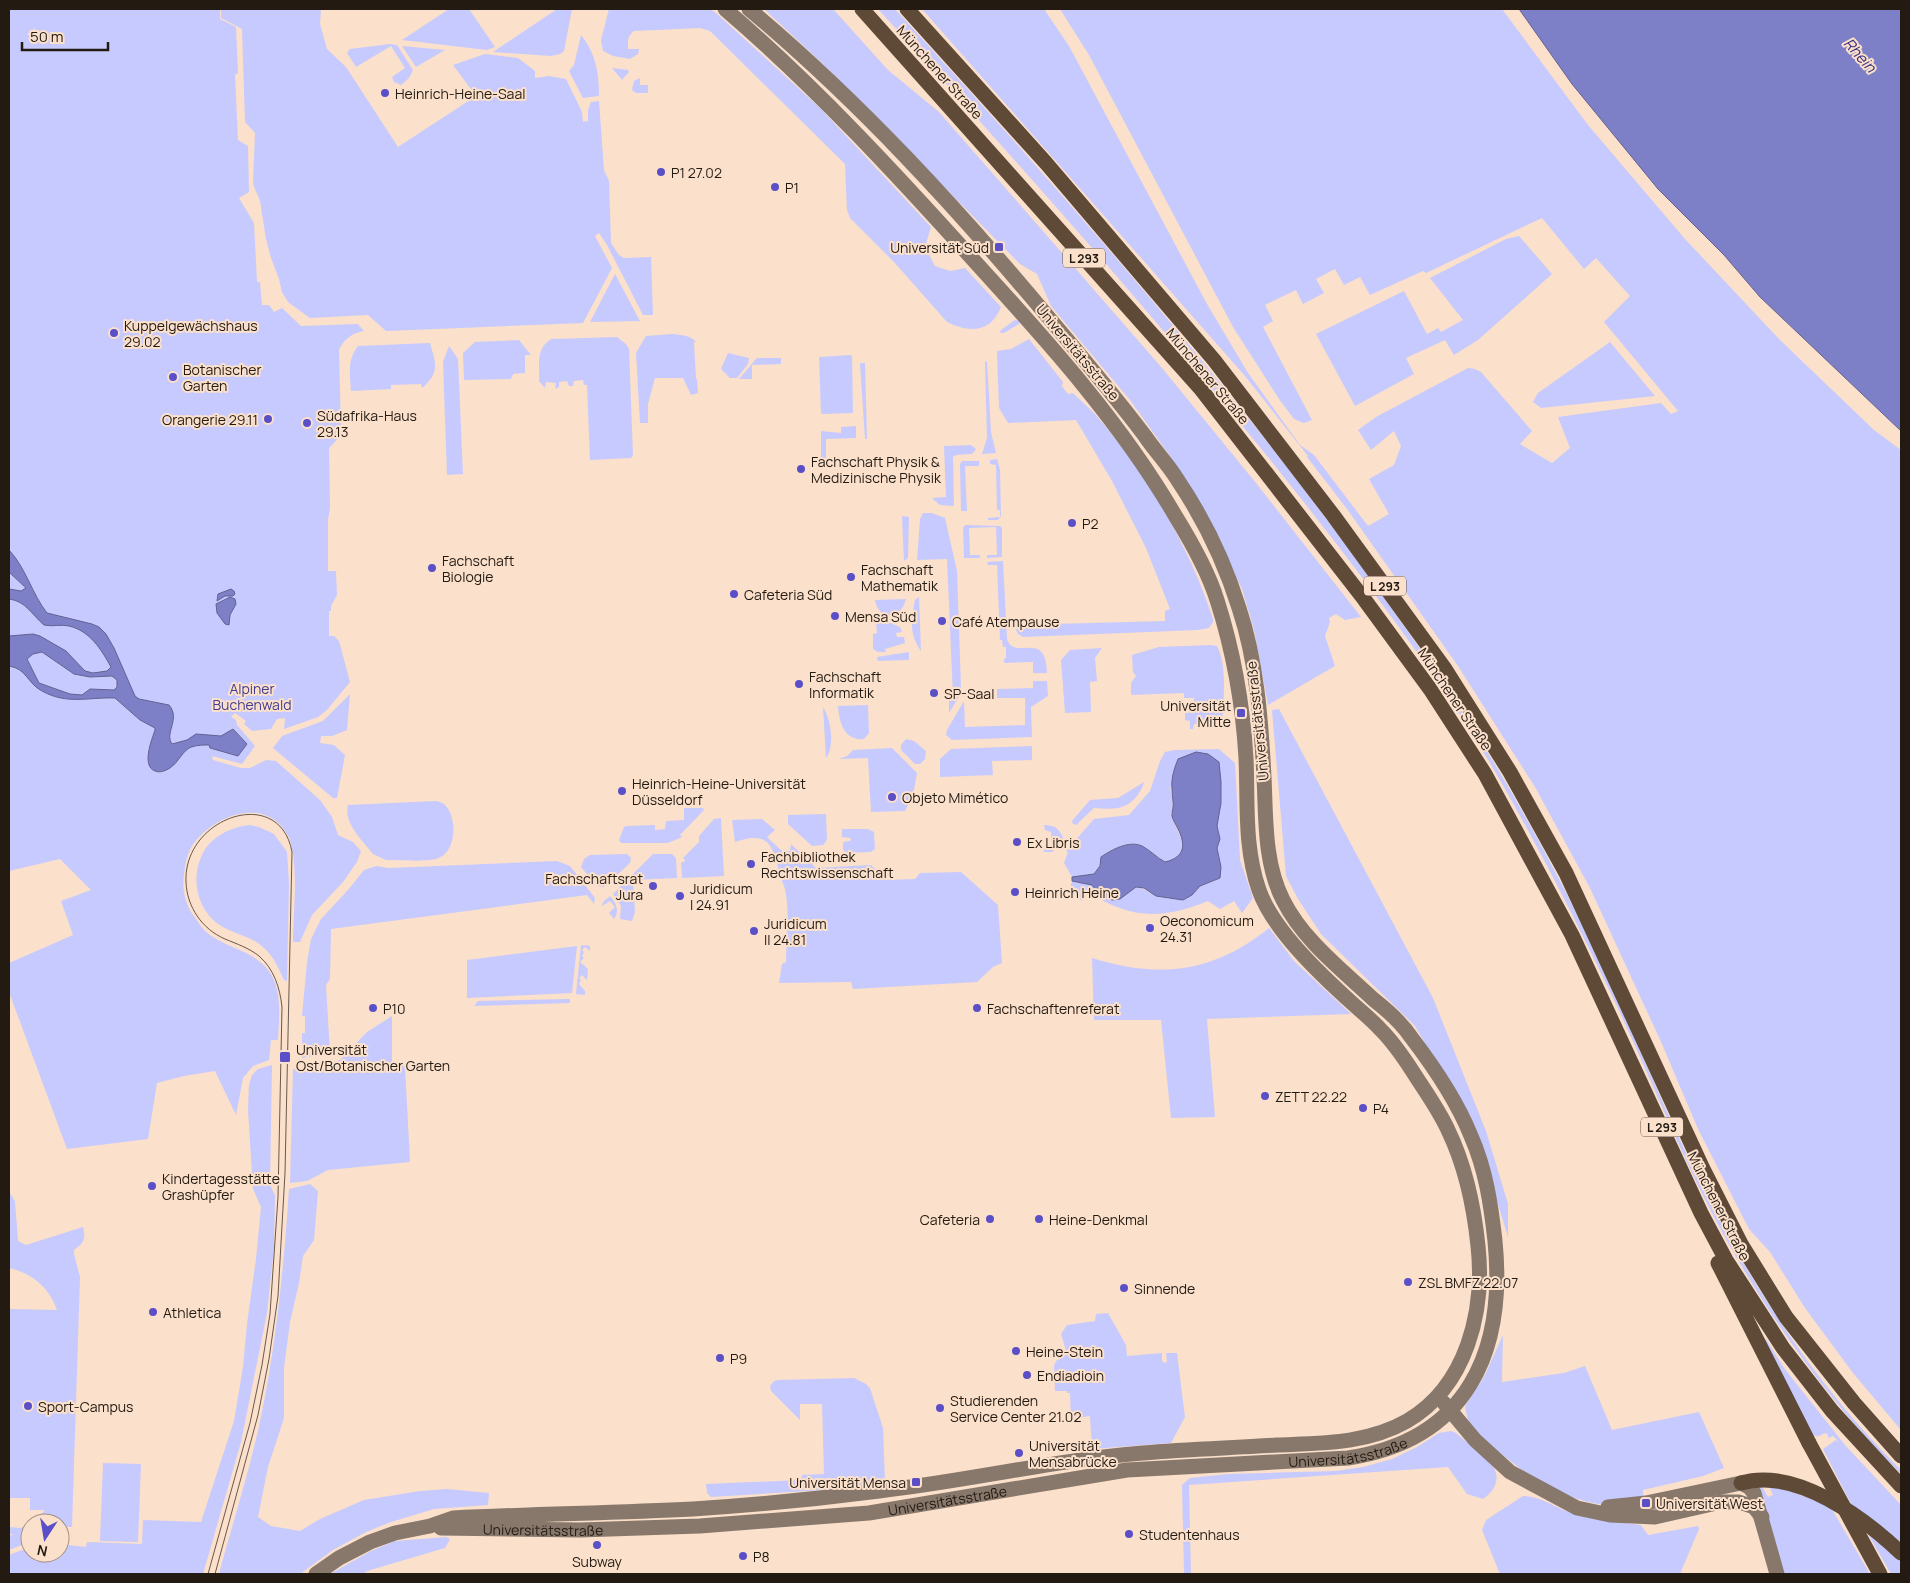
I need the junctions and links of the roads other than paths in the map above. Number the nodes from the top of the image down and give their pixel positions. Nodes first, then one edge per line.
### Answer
1 (725, 9) edge
2 (749, 9) edge
3 (862, 9) edge
4 (907, 9) edge
5 (1701, 1213) junction
6 (1437, 1397) junction
7 (1450, 1410) junction
8 (1319, 1444) junction
9 (1901, 1456) edge
10 (1322, 1460) junction
11 (1741, 1483) junction
12 (1901, 1486) edge
13 (1552, 1496) junction
14 (1728, 1502) junction
15 (1762, 1516) junction
16 (430, 1526) junction
17 (1901, 1553) edge
18 (316, 1574) edge
19 (1777, 1574) edge
20 (1880, 1574) edge

1 - 6 street, Universitätsstraße
2 - 7 street, Universitätsstraße
3 - 5 highway, Münchener Straße / L 293
4 - 9 highway, Münchener Straße / L 293
5 - 12 highway, Münchener Straße / L 293
5 - 20 highway, bridge
6 - 7 street
6 - 8 street, Universitätsstraße
7 - 10 street, Universitätsstraße
7 - 13 street
8 - 10 street
8 - 16 street, Universitätsstraße
10 - 16 street, Universitätsstraße
11 - 13 street
11 - 14 street
11 - 15 street
11 - 17 highway
13 - 14 street
14 - 15 street
15 - 19 street
16 - 18 street, Universitätsstraße

